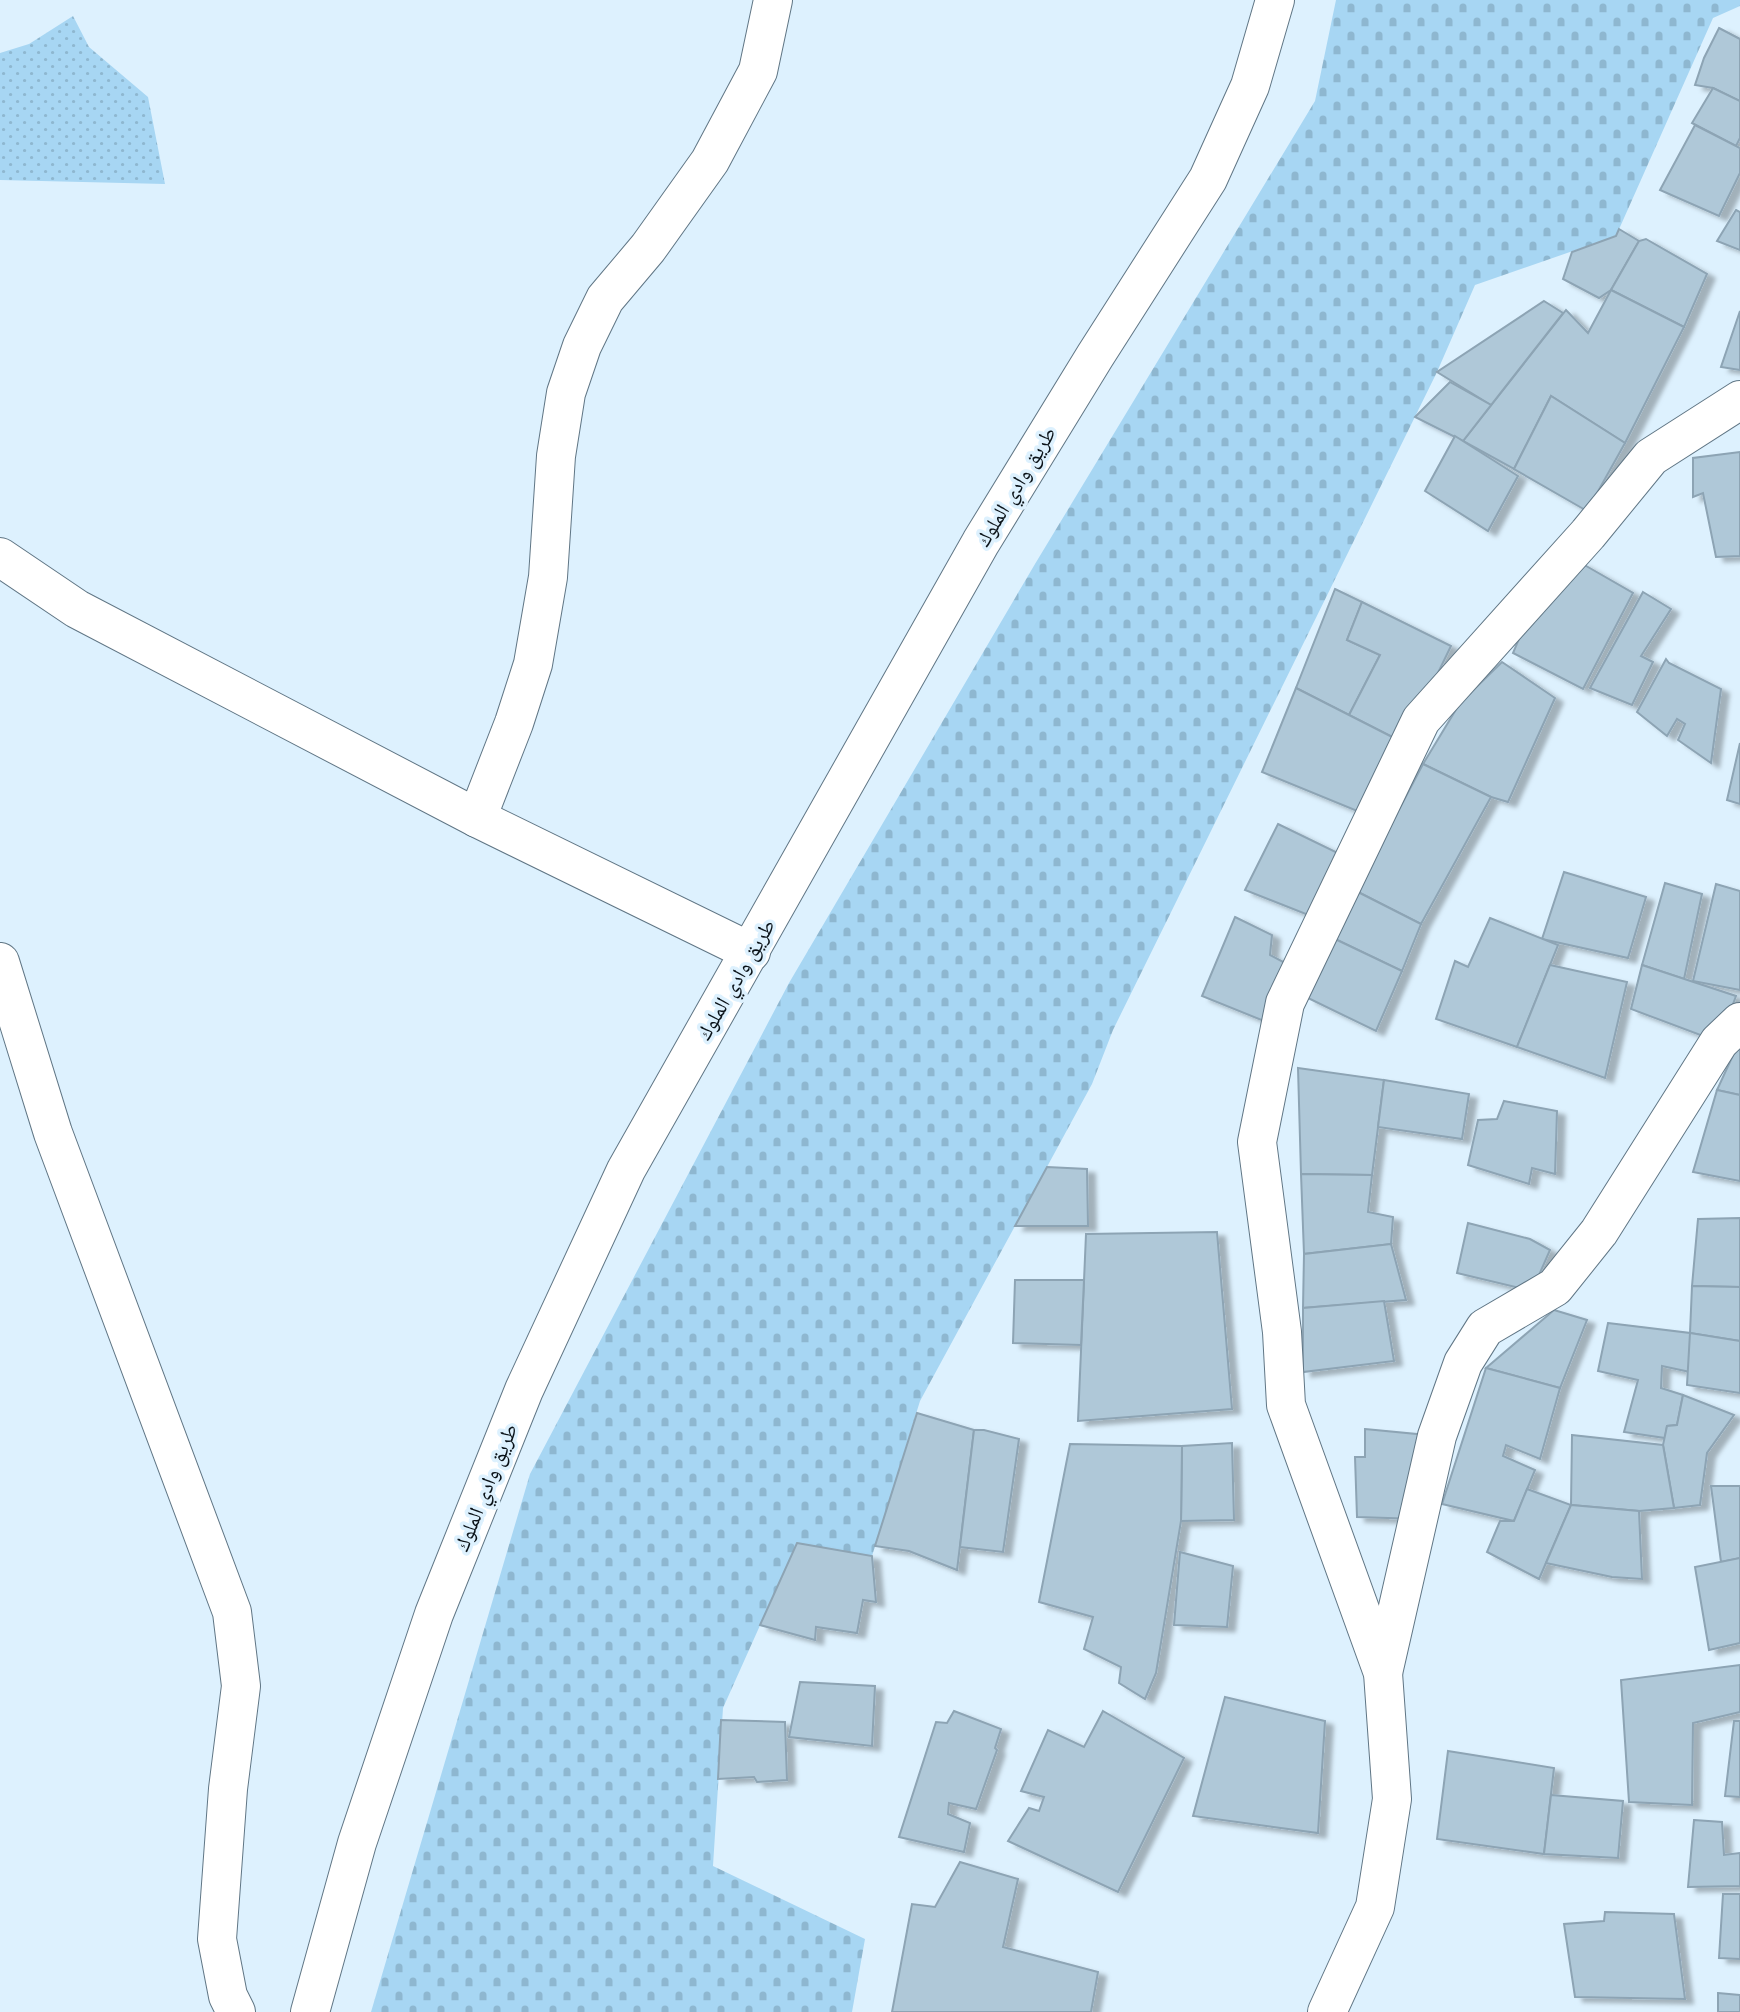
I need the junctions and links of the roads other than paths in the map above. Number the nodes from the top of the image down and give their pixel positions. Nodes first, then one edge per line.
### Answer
1 (773, 0) edge
2 (1275, 0) edge
3 (1740, 400) edge
4 (0, 557) edge
5 (477, 818) junction
6 (751, 952) junction
7 (0, 962) edge
8 (1740, 1022) edge
9 (1383, 1673) junction
10 (236, 2012) edge
11 (310, 2012) edge
12 (1327, 2012) edge

1 - 5 street
2 - 6 street, طريق وادي الملوك
3 - 9 street
4 - 5 street
5 - 6 street
6 - 11 street, طريق وادي الملوك
7 - 10 street
8 - 9 street
9 - 12 street

